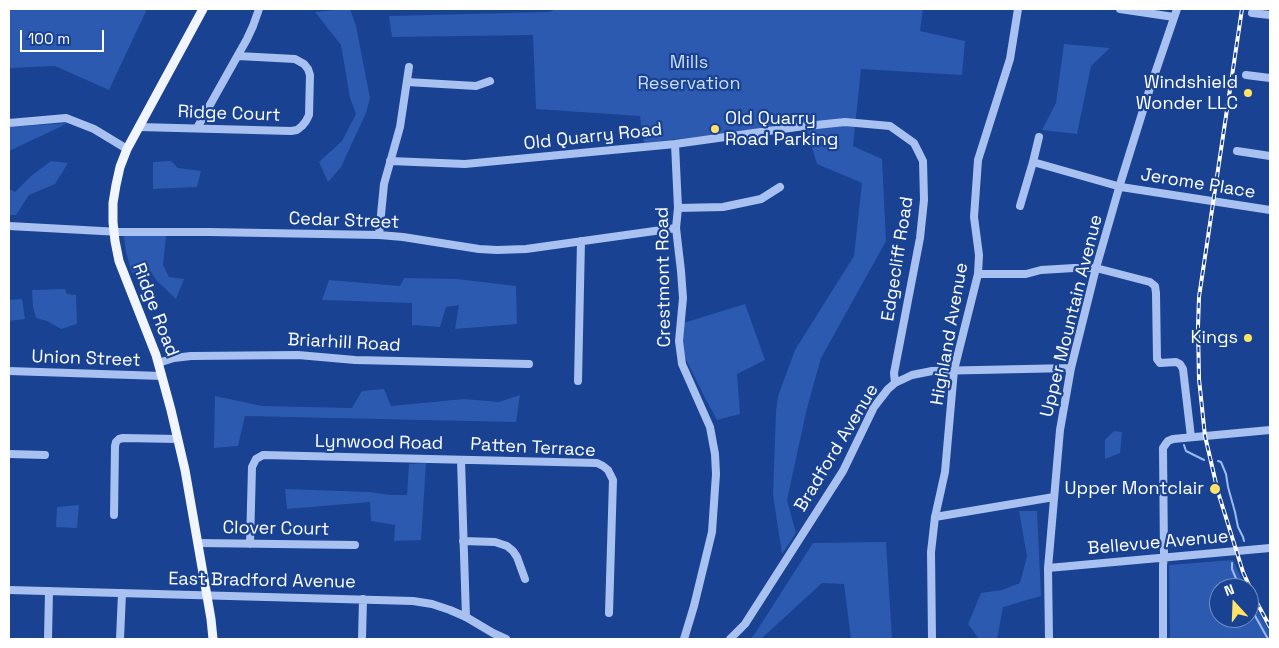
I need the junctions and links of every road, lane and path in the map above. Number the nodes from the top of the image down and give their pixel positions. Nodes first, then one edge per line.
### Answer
1 (203, 9) edge
2 (259, 9) edge
3 (1018, 9) edge
4 (1120, 9) edge
5 (1177, 9) edge
6 (1252, 13) dead end
7 (1270, 15) edge
8 (1174, 17) junction
9 (238, 56) junction
10 (409, 67) dead end
11 (1246, 75) dead end
12 (1270, 78) edge
13 (490, 81) dead end
14 (407, 82) junction
15 (9, 123) edge
16 (139, 127) junction
17 (797, 127) joint
18 (197, 128) junction
19 (1039, 137) dead end
20 (675, 144) junction
21 (127, 149) junction
22 (1237, 151) dead end
23 (1270, 156) edge
24 (390, 161) junction
25 (1033, 162) junction
26 (780, 187) dead end
27 (1120, 187) junction
28 (1020, 206) dead end
29 (678, 208) junction
30 (1270, 210) edge
31 (9, 226) edge
32 (676, 228) junction
33 (114, 231) junction
34 (379, 235) junction
35 (581, 241) junction
36 (1096, 268) junction
37 (978, 274) junction
38 (158, 363) junction
39 (529, 364) dead end
40 (1071, 368) junction
41 (954, 370) junction
42 (9, 371) edge
43 (162, 376) junction
44 (578, 381) dead end
45 (895, 383) junction
46 (1270, 430) edge
47 (1191, 437) junction
48 (178, 439) junction
49 (9, 454) edge
50 (45, 455) dead end
51 (461, 460) junction
52 (1054, 497) junction
53 (114, 515) dead end
54 (934, 517) junction
55 (463, 541) junction
56 (198, 543) junction
57 (250, 544) junction
58 (355, 546) dead end
59 (1270, 548) edge
60 (1164, 557) junction
61 (1048, 568) junction
62 (525, 579) dead end
63 (9, 590) edge
64 (49, 591) junction
65 (122, 593) junction
66 (207, 595) junction
67 (363, 598) junction
68 (609, 613) dead end
69 (466, 617) junction
70 (48, 639) edge
71 (120, 639) edge
72 (213, 639) edge
73 (362, 639) edge
74 (506, 639) edge
75 (684, 639) edge
76 (730, 639) edge
77 (932, 639) edge
78 (1049, 639) edge
79 (1163, 639) edge

1 - 16 main road, Ridge Road
2 - 9 street
3 - 37 street, Highland Avenue
4 - 8 street
5 - 8 street, Upper Mountain Avenue
6 - 7 street
8 - 27 street, Upper Mountain Avenue
9 - 18 street
9 - 18 street, Ridge Court
10 - 14 street
11 - 12 street
13 - 14 street
14 - 24 street
15 - 21 street
16 - 18 street, Ridge Court
16 - 21 main road, Ridge Road
17 - 20 street, Old Quarry Road
17 - 45 street, Edgecliff Road
19 - 25 street
20 - 24 street, Old Quarry Road
20 - 29 street, Crestmont Road
21 - 33 main road, Ridge Road
22 - 23 street
24 - 34 street
25 - 27 street, Jerome Place
25 - 28 street
26 - 29 street
27 - 30 street, Jerome Place
27 - 36 street, Upper Mountain Avenue
29 - 32 street, Crestmont Road
31 - 33 street, Cedar Street
32 - 35 street, Cedar Street
32 - 75 street, Crestmont Road
33 - 34 street, Cedar Street
33 - 38 main road, Ridge Road
34 - 35 street, Cedar Street
35 - 44 street
36 - 37 street
36 - 40 street, Upper Mountain Avenue
36 - 47 street
37 - 41 street, Highland Avenue
38 - 39 street, Briarhill Road
38 - 43 main road, Ridge Road
40 - 41 street, Bradford Avenue
40 - 52 street, Upper Mountain Avenue
41 - 45 street, Bradford Avenue
41 - 54 street, Highland Avenue
42 - 43 street, Union Street
43 - 48 main road, Ridge Road
45 - 76 street, Bradford Avenue
46 - 47 street
47 - 60 street
48 - 53 street
48 - 56 main road, Ridge Road
49 - 50 street
51 - 55 street, Lynwood Road
51 - 57 street, Lynwood Road
51 - 68 street, Patten Terrace
52 - 54 street
52 - 61 street, Upper Mountain Avenue
54 - 77 street, Highland Avenue
55 - 62 street
55 - 69 street, Lynwood Road
56 - 57 street, Clover Court
56 - 66 main road, Ridge Road
57 - 58 street, Clover Court
59 - 60 street, Bellevue Avenue
60 - 61 street, Bellevue Avenue
60 - 79 street
61 - 78 street, Upper Mountain Avenue
63 - 64 street, East Bradford Avenue
64 - 65 street, East Bradford Avenue
64 - 70 street
65 - 66 street, East Bradford Avenue
65 - 71 street
66 - 67 street, East Bradford Avenue
66 - 72 main road, Ridge Road
67 - 69 street, East Bradford Avenue
67 - 73 street
69 - 74 street, East Bradford Avenue

